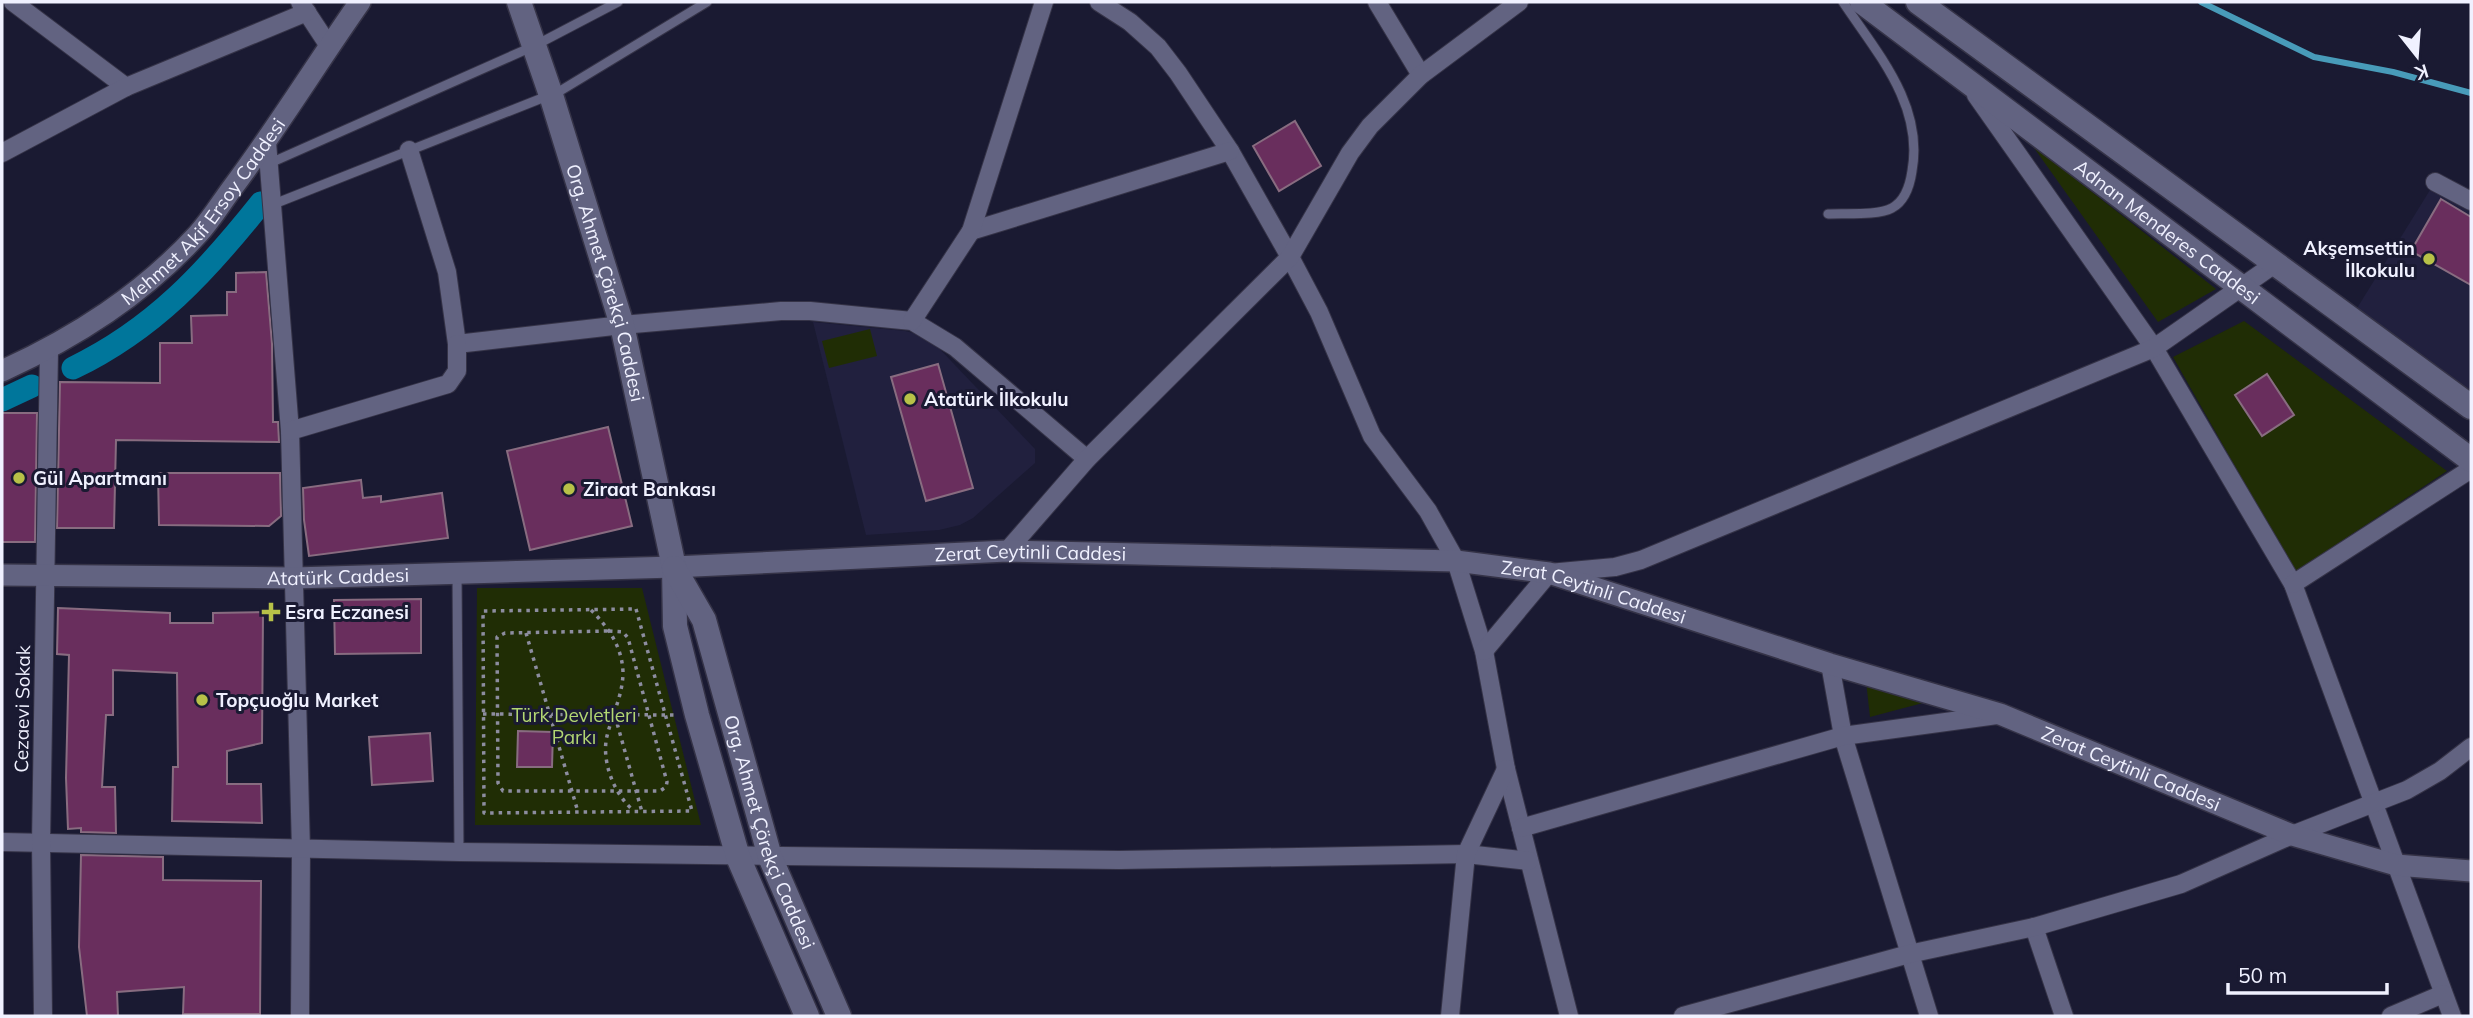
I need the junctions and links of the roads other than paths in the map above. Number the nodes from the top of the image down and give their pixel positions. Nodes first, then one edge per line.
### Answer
1 (13, 2) edge
2 (360, 2) edge
3 (519, 2) edge
4 (618, 2) edge
5 (707, 2) edge
6 (1044, 2) edge
7 (1099, 2) edge
8 (1377, 2) edge
9 (1519, 2) edge
10 (1843, 2) edge
11 (1862, 2) edge
12 (1918, 2) edge
13 (303, 7) edge
14 (1123, 8) edge
15 (329, 46) junction
16 (534, 46) junction
17 (1421, 75) junction
18 (1968, 83) junction
19 (126, 87) junction
20 (551, 95) junction
21 (409, 150) junction
22 (1230, 151) junction
23 (2, 153) edge
24 (268, 153) junction
25 (2435, 183) dead end
26 (2471, 201) edge
27 (274, 204) junction
28 (1828, 214) dead end
29 (971, 231) junction
30 (1290, 257) junction
31 (2276, 263) junction
32 (2242, 288) junction
33 (912, 321) junction
34 (622, 325) junction
35 (457, 344) junction
36 (2154, 348) junction
37 (49, 350) junction
38 (2, 371) edge
39 (2471, 407) edge
40 (290, 431) junction
41 (1087, 459) junction
42 (2471, 460) edge
43 (2471, 469) edge
44 (1007, 551) junction
45 (1456, 561) junction
46 (674, 567) junction
47 (457, 573) junction
48 (1549, 573) junction
49 (2, 575) edge
50 (45, 575) junction
51 (294, 578) junction
52 (2293, 584) junction
53 (1484, 651) junction
54 (1830, 664) junction
55 (2000, 714) junction
56 (1843, 736) junction
57 (2471, 747) edge
58 (1506, 769) junction
59 (2373, 804) junction
60 (1521, 828) junction
61 (2292, 835) junction
62 (2, 842) edge
63 (41, 843) junction
64 (301, 850) junction
65 (459, 852) junction
66 (1466, 854) junction
67 (738, 857) junction
68 (770, 857) junction
69 (1530, 861) junction
70 (2396, 865) junction
71 (2471, 870) edge
72 (2034, 927) junction
73 (1909, 954) junction
74 (2443, 994) junction
75 (43, 1016) edge
76 (300, 1016) edge
77 (807, 1016) edge
78 (839, 1016) edge
79 (1450, 1016) edge
80 (1569, 1016) edge
81 (1683, 1016) edge
82 (1928, 1016) edge
83 (2064, 1016) edge
84 (2390, 1016) edge
85 (2452, 1016) edge

1 - 19 street
2 - 15 street, Mehmet Akif Ersoy Caddesi
3 - 16 main road, Org. Ahmet Çörekçi Caddesi
4 - 16 lane
5 - 20 lane
6 - 29 street
7 - 14 street
8 - 17 street
9 - 17 street
10 - 28 lane
11 - 18 main road, Adnan Menderes Caddesi
12 - 31 main road, Adnan Menderes Caddesi
13 - 15 street
13 - 19 street
14 - 22 street
15 - 24 street, Mehmet Akif Ersoy Caddesi
16 - 20 main road, Org. Ahmet Çörekçi Caddesi
16 - 24 lane
17 - 30 street
18 - 32 main road, Adnan Menderes Caddesi
18 - 36 street
19 - 23 street
20 - 21 lane
20 - 34 main road, Org. Ahmet Çörekçi Caddesi
21 - 27 lane
21 - 35 street
22 - 29 street
22 - 30 street
24 - 27 street
24 - 37 street, Mehmet Akif Ersoy Caddesi
25 - 26 street
27 - 40 street
29 - 33 street
30 - 41 street
30 - 45 street
31 - 32 street
31 - 39 main road, Adnan Menderes Caddesi
32 - 36 street
32 - 42 main road, Adnan Menderes Caddesi
33 - 34 street
33 - 41 street
34 - 35 street
34 - 46 main road, Org. Ahmet Çörekçi Caddesi
35 - 40 street
36 - 48 street
36 - 52 street
37 - 38 street, Mehmet Akif Ersoy Caddesi
37 - 50 street, Cezaevi Sokak
40 - 51 street
41 - 44 street
43 - 52 street
44 - 45 street, Zerat Ceytinli Caddesi
44 - 46 street, Zerat Ceytinli Caddesi
45 - 48 street, Zerat Ceytinli Caddesi
45 - 53 street
46 - 47 street, Atatürk Caddesi
46 - 67 main road, Org. Ahmet Çörekçi Caddesi
46 - 68 main road, Org. Ahmet Çörekçi Caddesi
47 - 51 street, Atatürk Caddesi
47 - 65 lane
48 - 53 street
48 - 54 street, Zerat Ceytinli Caddesi
49 - 50 street, Atatürk Caddesi
50 - 51 street, Atatürk Caddesi
50 - 63 street, Cezaevi Sokak
51 - 64 street
52 - 59 street
53 - 58 street
54 - 55 street, Zerat Ceytinli Caddesi
54 - 56 street
55 - 56 street
55 - 61 street, Zerat Ceytinli Caddesi
56 - 60 street
56 - 73 street
57 - 59 street
58 - 60 street
58 - 66 street
59 - 61 street
59 - 70 street
60 - 69 street
61 - 70 street, Zerat Ceytinli Caddesi
61 - 72 street
62 - 63 street
63 - 64 street
63 - 75 street, Cezaevi Sokak
64 - 65 street
64 - 76 street
65 - 67 street
66 - 68 street
66 - 69 street
66 - 79 street
67 - 68 street
67 - 77 main road, Org. Ahmet Çörekçi Caddesi
68 - 78 main road, Org. Ahmet Çörekçi Caddesi
69 - 80 street
70 - 71 street, Zerat Ceytinli Caddesi
70 - 74 street
72 - 73 street
72 - 83 street
73 - 81 street
73 - 82 street
74 - 84 street
74 - 85 street

